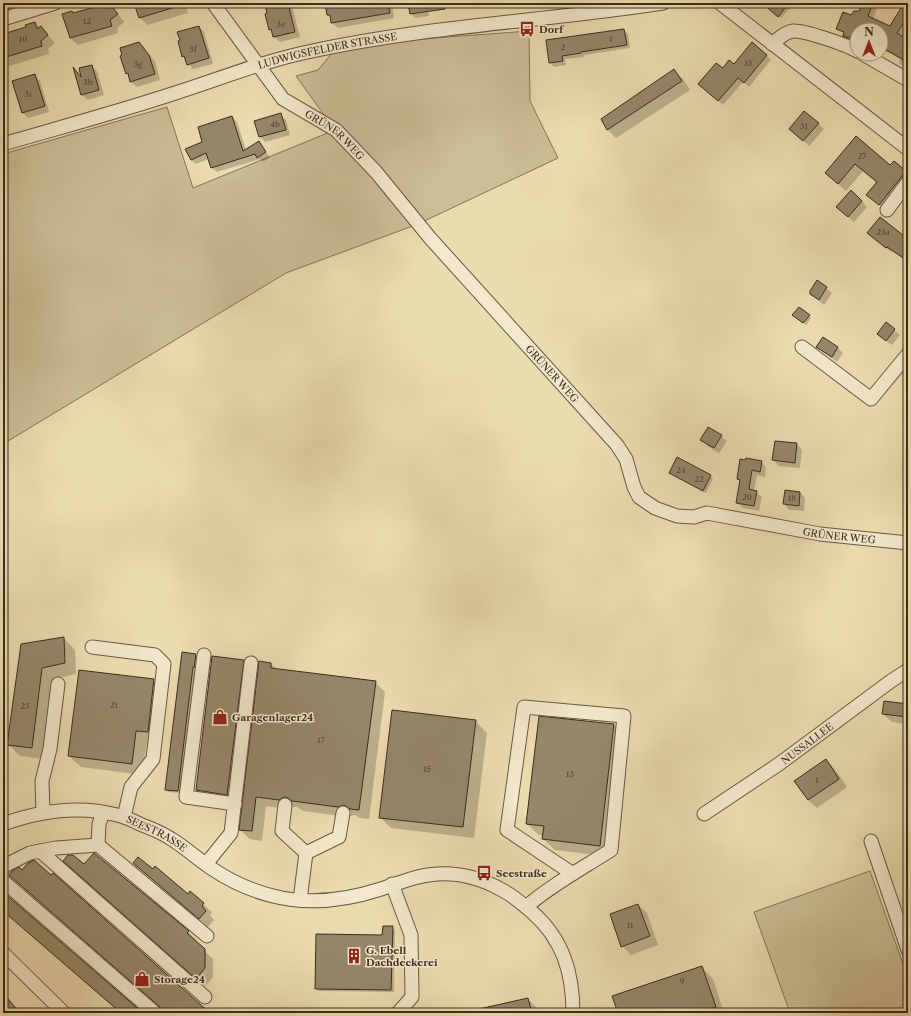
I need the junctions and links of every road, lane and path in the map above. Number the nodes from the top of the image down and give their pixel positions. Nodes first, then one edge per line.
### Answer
1 (55, 3) edge
2 (213, 3) edge
3 (663, 3) edge
4 (720, 3) edge
5 (3, 19) edge
6 (772, 44) junction
7 (849, 48) edge
8 (877, 62) edge
9 (259, 64) junction
10 (908, 80) edge
11 (3, 144) edge
12 (908, 149) edge
13 (908, 182) edge
14 (887, 210) dead end
15 (802, 347) dead end
16 (908, 354) edge
17 (908, 543) edge
18 (92, 647) dead end
19 (204, 655) dead end
20 (251, 663) dead end
21 (908, 670) edge
22 (58, 684) dead end
23 (235, 804) junction
24 (285, 805) dead end
25 (43, 812) junction
26 (103, 813) junction
27 (343, 813) dead end
28 (704, 814) dead end
29 (124, 817) junction
30 (3, 824) edge
31 (871, 841) dead end
32 (98, 845) junction
33 (40, 851) junction
34 (306, 853) junction
35 (206, 864) junction
36 (3, 868) edge
37 (573, 874) junction
38 (3, 881) edge
39 (392, 884) junction
40 (300, 900) junction
41 (526, 907) junction
42 (207, 936) dead end
43 (908, 950) edge
44 (3, 953) edge
45 (205, 996) dead end
46 (64, 1013) edge
47 (154, 1013) edge
48 (398, 1013) edge
49 (573, 1013) edge

1 - 5 street
2 - 9 street, GRÜNER WEG
3 - 9 street, LUDWIGSFELDER STRASSE
4 - 6 street
6 - 7 street
6 - 12 street
8 - 10 street
9 - 11 street, LUDWIGSFELDER STRASSE
9 - 17 street, GRÜNER WEG
13 - 14 street
15 - 16 street
18 - 29 street
19 - 23 street
20 - 23 street
21 - 28 street, NUSSALLEE
22 - 25 street
23 - 35 street
24 - 34 street
25 - 26 street, SEESTRASSE
25 - 30 street, SEESTRASSE
26 - 29 street, SEESTRASSE
26 - 32 street
27 - 34 street
29 - 35 street, SEESTRASSE
31 - 43 street
32 - 33 street
32 - 42 street
33 - 36 street
33 - 45 street
34 - 40 street
35 - 40 street, SEESTRASSE
37 - 37 street
37 - 41 street
38 - 47 street
39 - 40 street, SEESTRASSE
39 - 41 street, SEESTRASSE
39 - 48 street
41 - 49 street, SEESTRASSE
44 - 46 street

